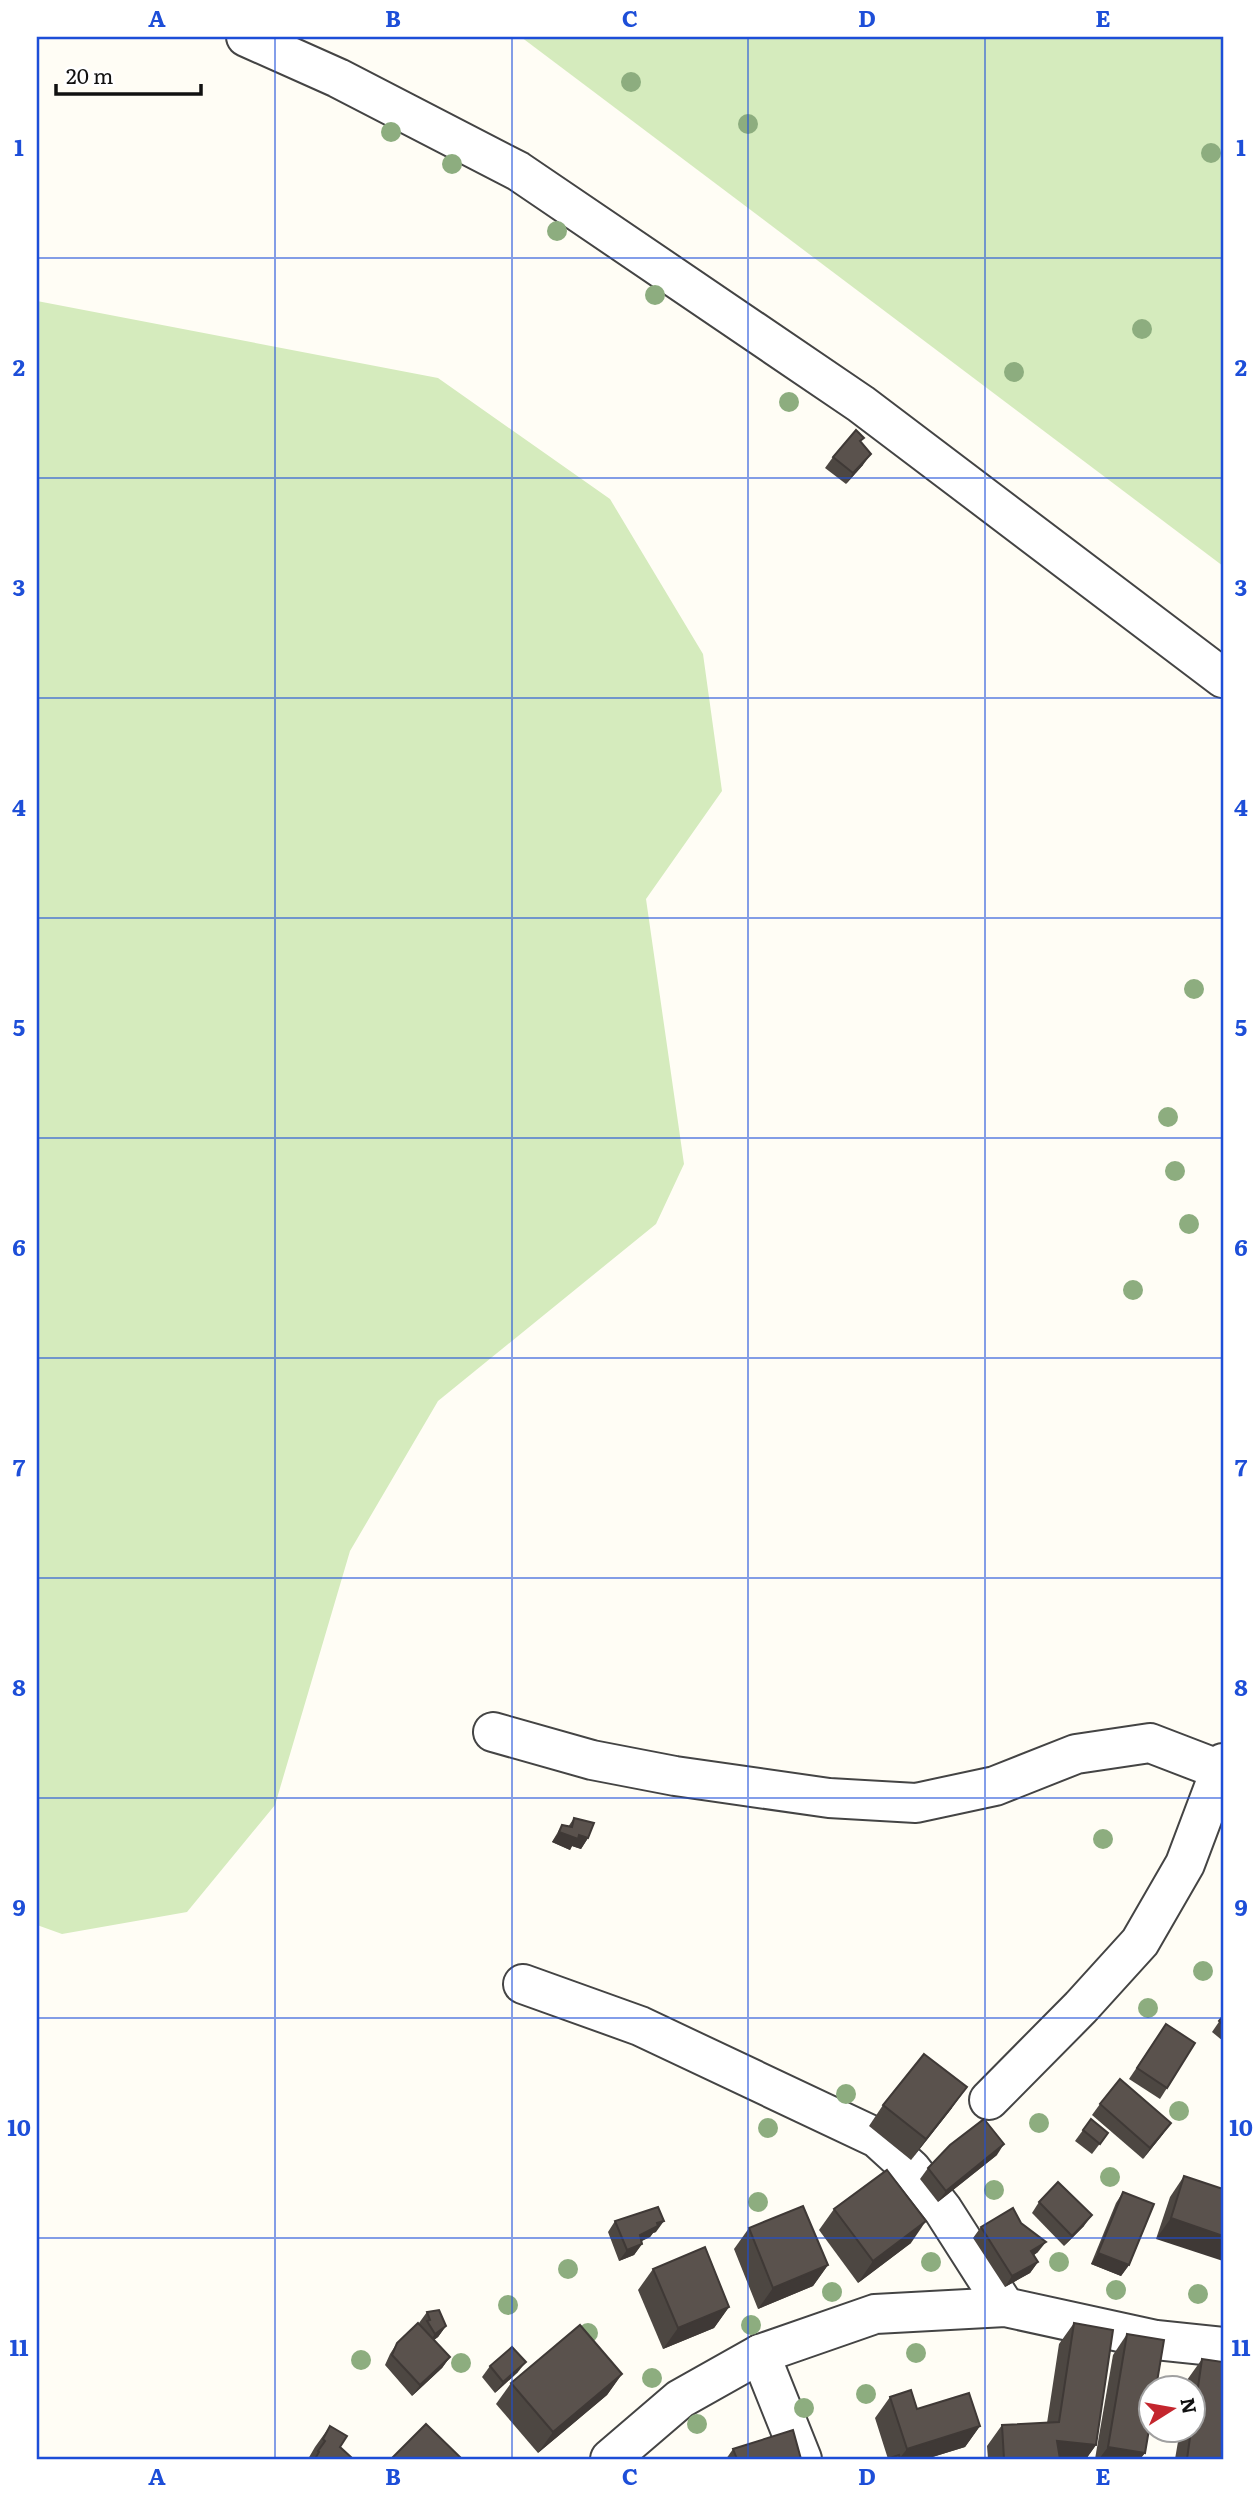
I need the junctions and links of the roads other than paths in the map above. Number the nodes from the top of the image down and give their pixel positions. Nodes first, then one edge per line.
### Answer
1 (246, 37) edge
2 (1223, 678) edge
3 (493, 1732) dead end
4 (1223, 1768) edge
5 (523, 1984) dead end
6 (989, 2100) dead end
7 (1005, 2307) junction
8 (1223, 2347) edge
9 (760, 2354) junction
10 (610, 2459) edge
11 (802, 2459) edge

1 - 2 street
3 - 4 street
4 - 6 street
5 - 7 street
7 - 8 street
7 - 9 street
9 - 10 street
9 - 11 street

